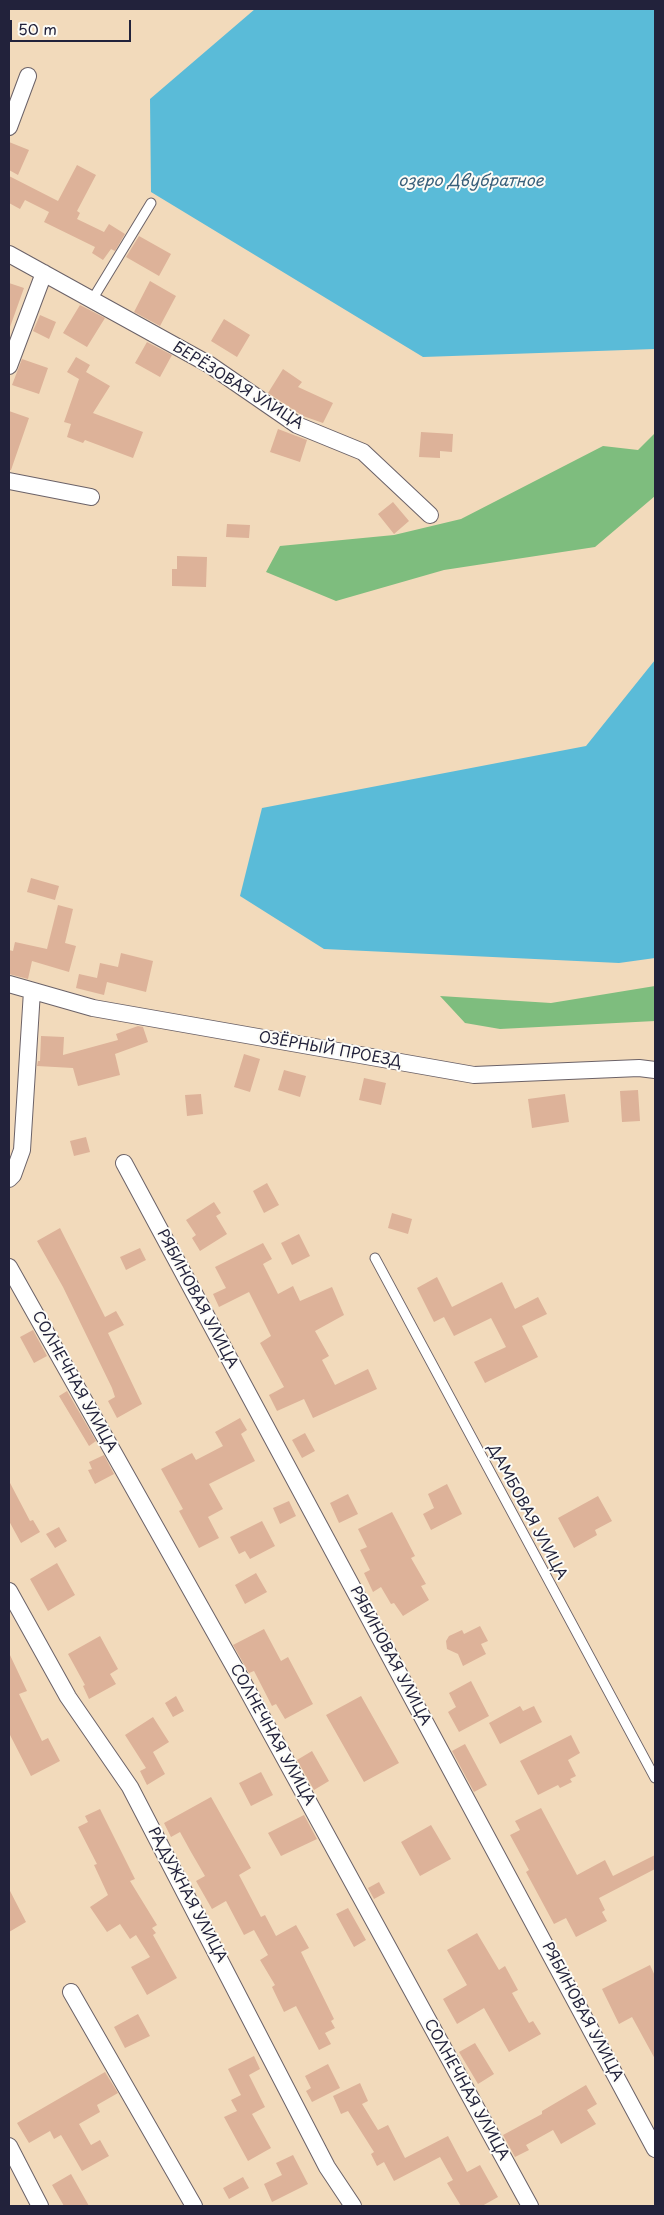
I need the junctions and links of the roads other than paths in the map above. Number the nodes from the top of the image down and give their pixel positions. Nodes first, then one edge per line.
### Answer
1 (28, 76) dead end
2 (9, 127) edge
3 (151, 203) dead end
4 (9, 254) edge
5 (44, 273) junction
6 (92, 300) junction
7 (9, 366) edge
8 (9, 481) edge
9 (91, 497) dead end
10 (430, 515) dead end
11 (9, 984) edge
12 (32, 991) junction
13 (655, 1070) edge
14 (124, 1163) dead end
15 (9, 1178) edge
16 (375, 1258) dead end
17 (9, 1267) edge
18 (9, 1591) edge
19 (655, 1778) edge
20 (71, 1992) dead end
21 (9, 2146) edge
22 (655, 2149) edge
23 (40, 2206) edge
24 (194, 2206) edge
25 (353, 2206) edge
26 (530, 2206) edge

1 - 2 street
3 - 6 lane
4 - 5 street, БЕРЁЗОВАЯ УЛИЦА
5 - 6 street, БЕРЁЗОВАЯ УЛИЦА
5 - 7 street
6 - 10 street, БЕРЁЗОВАЯ УЛИЦА
8 - 9 street
11 - 12 street, ОЗЁРНЫЙ ПРОЕЗД
12 - 13 street, ОЗЁРНЫЙ ПРОЕЗД
12 - 15 street
14 - 22 street, РЯБИНОВАЯ УЛИЦА
16 - 19 lane, ДАМБОВАЯ УЛИЦА
17 - 26 street, СОЛНЕЧНАЯ УЛИЦА
18 - 25 street, РАДУЖНАЯ УЛИЦА
20 - 24 street
21 - 23 street

